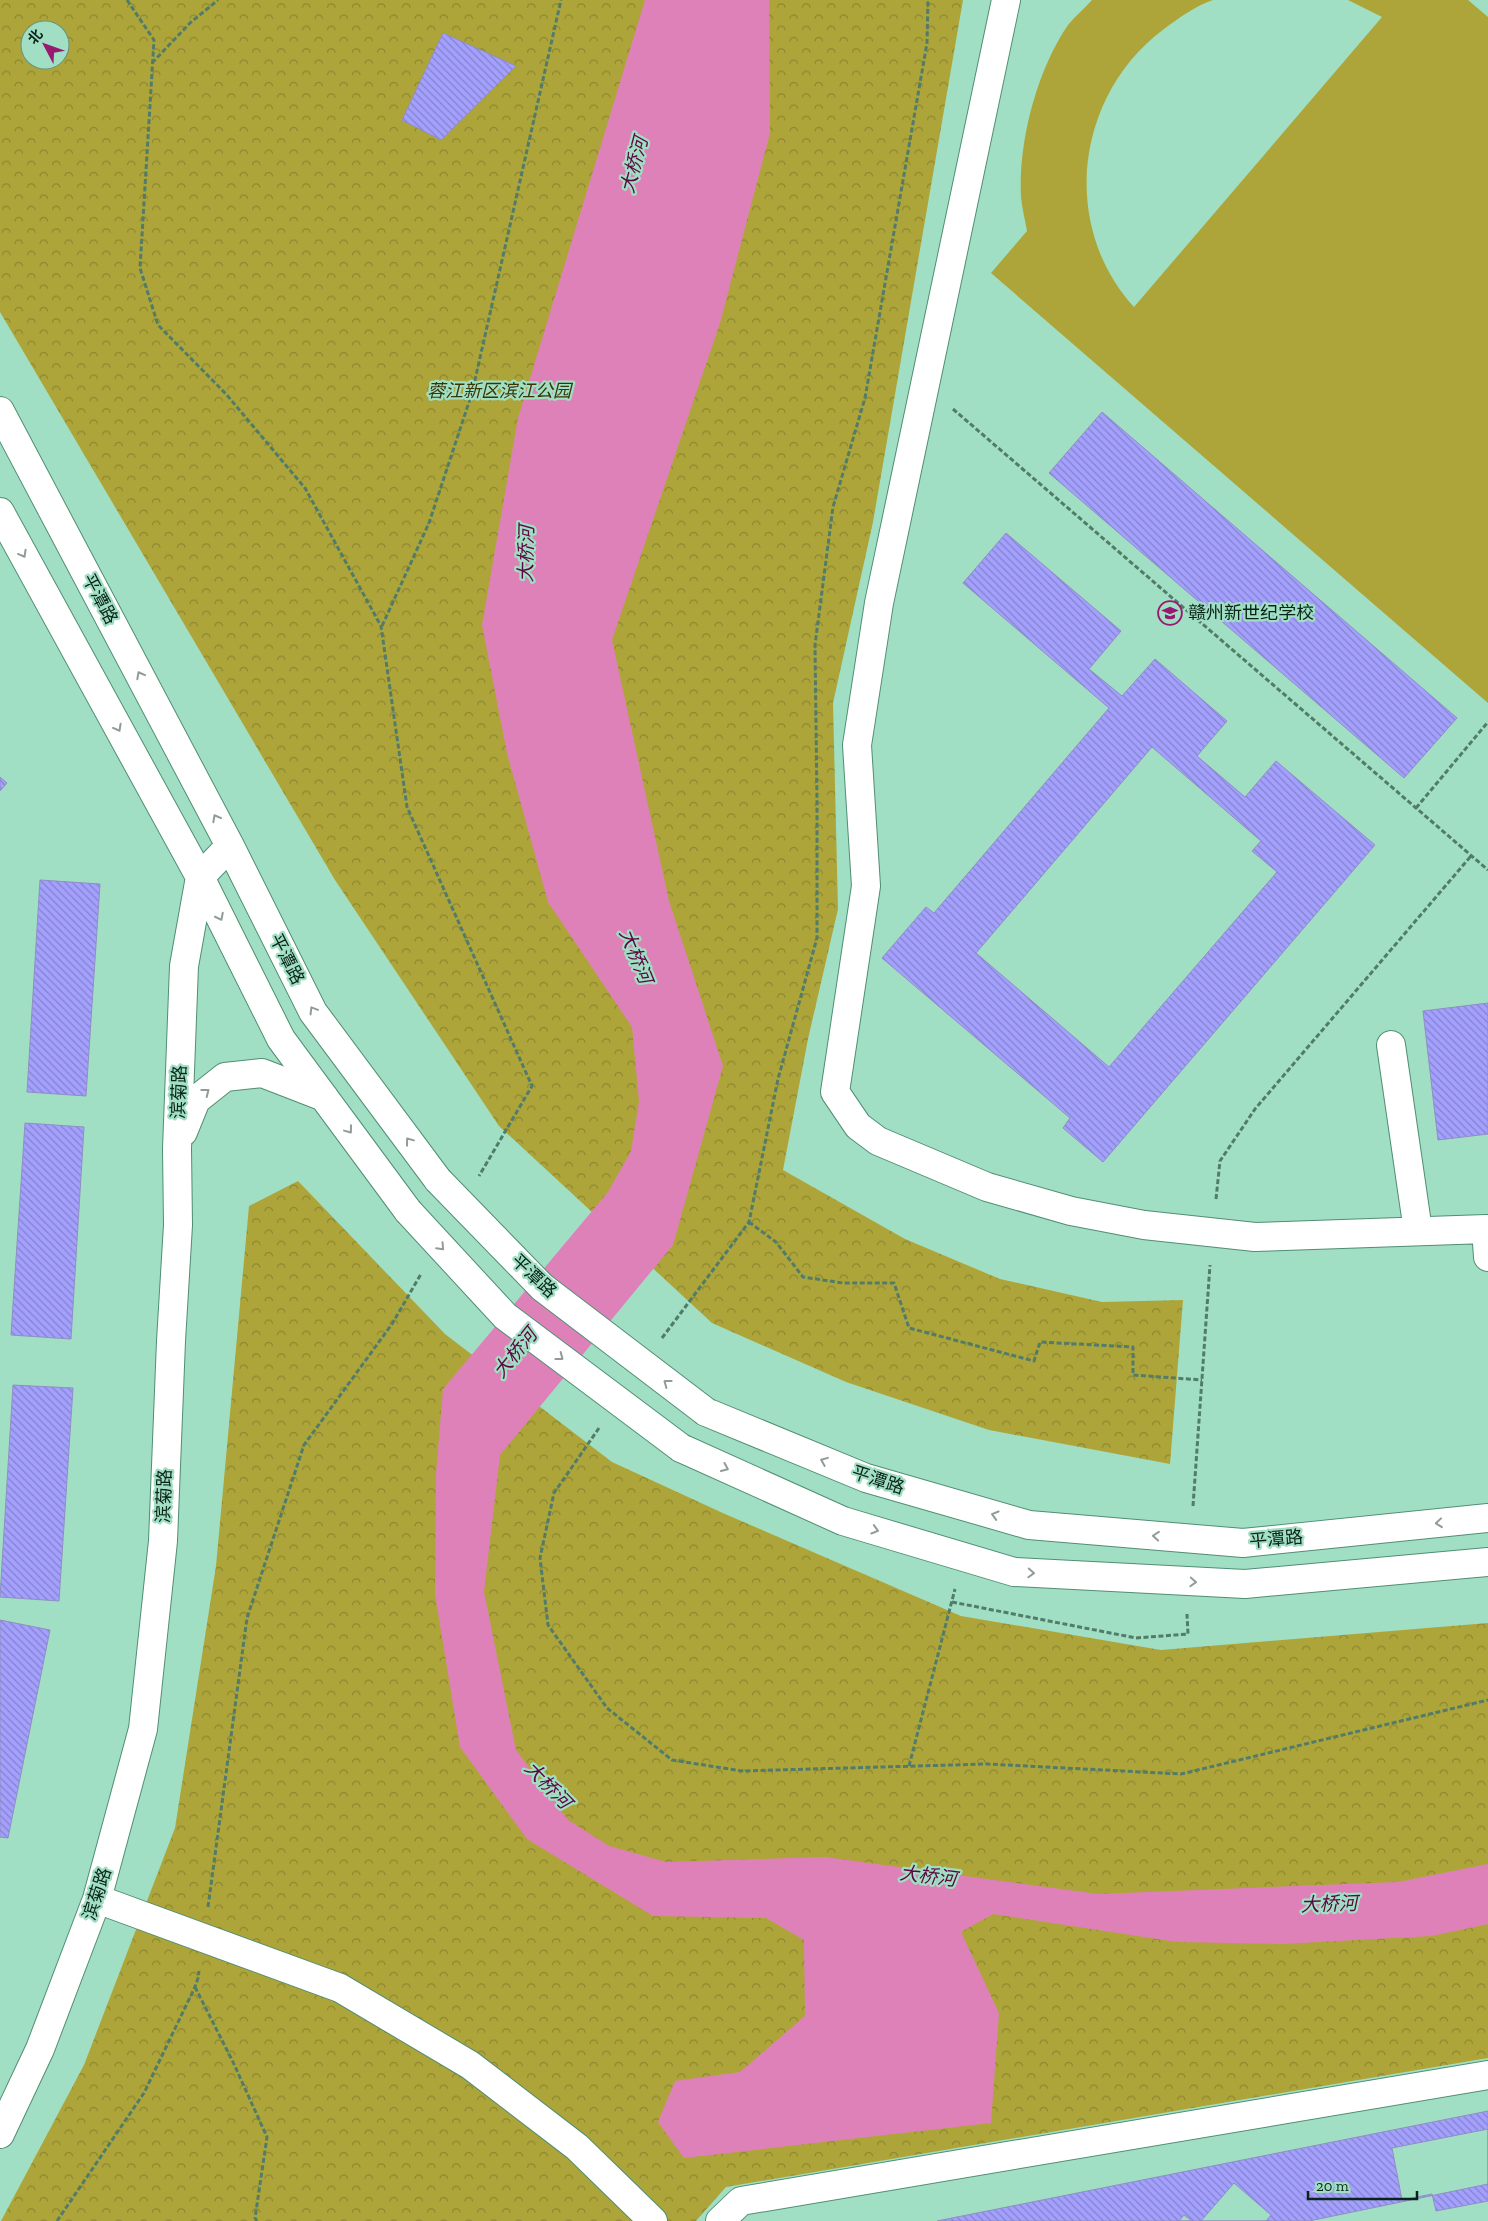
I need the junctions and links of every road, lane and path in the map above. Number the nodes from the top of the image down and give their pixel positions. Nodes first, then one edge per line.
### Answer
1 (218, 0) edge
2 (561, 0) edge
3 (928, 0) edge
4 (1006, 0) edge
5 (152, 63) dead end
6 (925, 384) junction
7 (0, 411) edge
8 (0, 512) edge
9 (381, 626) dead end
10 (1488, 722) edge
11 (1416, 808) junction
12 (230, 846) junction
13 (1472, 856) junction
14 (1488, 870) edge
15 (200, 877) junction
16 (1391, 1045) dead end
17 (324, 1097) junction
18 (176, 1150) junction
19 (749, 1222) junction
20 (1487, 1229) edge
21 (1418, 1231) junction
22 (1212, 1232) junction
23 (1488, 1256) edge
24 (658, 1344) dead end
25 (1202, 1380) junction
26 (603, 1422) dead end
27 (1488, 1518) edge
28 (1191, 1538) junction
29 (962, 1556) junction
30 (1488, 1562) edge
31 (1186, 1581) junction
32 (952, 1602) junction
33 (1488, 1700) edge
34 (909, 1766) junction
35 (97, 1899) junction
36 (195, 1987) dead end
37 (1488, 2074) edge
38 (0, 2134) edge
39 (255, 2220) edge
40 (653, 2221) edge
41 (720, 2221) edge

1 - 5 path
2 - 9 path
3 - 19 path
4 - 6 street
6 - 11 path
6 - 22 street
12 -> 7 street, 平潭路
8 -> 15 street
10 - 11 path
11 - 13 path
12 - 15 street
28 -> 12 street, 平潭路, bridge
13 - 14 path
13 - 22 path
15 -> 17 street
15 - 18 street, 滨菊路
16 - 21 street
18 -> 17 street
17 -> 29 street, bridge
18 - 35 street, 滨菊路
19 - 24 path
19 - 25 path
20 - 21 street
20 - 23 street
21 - 22 street
22 - 25 path
25 - 28 path
26 - 34 path
27 -> 28 street, 平潭路
29 -> 31 street
29 - 32 path
31 -> 30 street
31 - 32 path
32 - 34 path
33 - 34 path
35 - 38 street, 滨菊路
35 - 40 street
36 - 39 path
37 - 41 street

